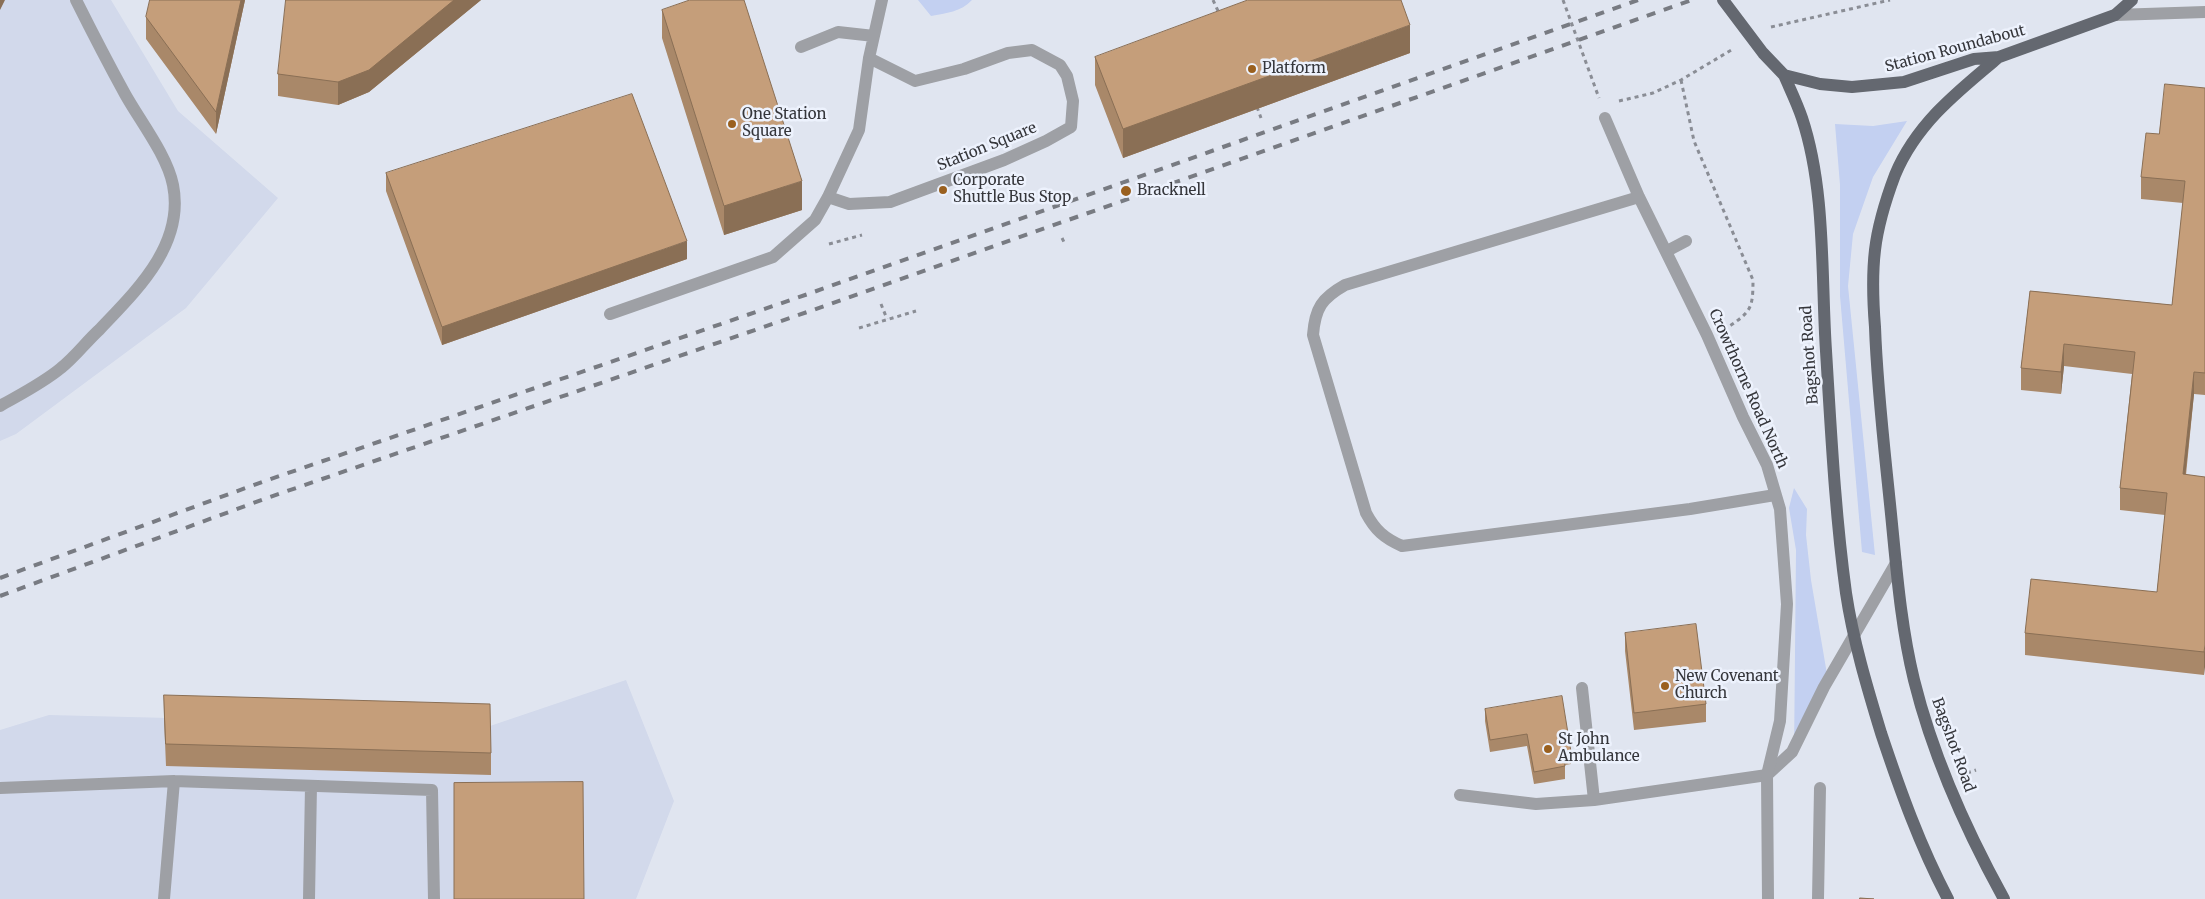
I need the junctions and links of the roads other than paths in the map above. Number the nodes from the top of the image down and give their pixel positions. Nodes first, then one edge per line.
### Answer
1 (76, 0) edge
2 (882, 0) edge
3 (1723, 0) edge
4 (2132, 0) edge
5 (2205, 12) edge
6 (2115, 16) junction
7 (874, 36) junction
8 (801, 47) dead end
9 (1999, 57) junction
10 (869, 58) junction
11 (1784, 75) junction
12 (1605, 118) dead end
13 (828, 197) junction
14 (1639, 198) junction
15 (1686, 242) dead end
16 (1667, 252) junction
17 (610, 314) dead end
18 (0, 406) edge
19 (1775, 494) junction
20 (1896, 563) junction
21 (1855, 636) junction
22 (1582, 688) dead end
23 (1767, 774) junction
24 (174, 781) junction
25 (311, 786) junction
26 (0, 788) edge
27 (1820, 788) dead end
28 (1460, 796) dead end
29 (1594, 800) junction
30 (164, 899) edge
31 (309, 899) edge
32 (434, 899) edge
33 (1768, 899) edge
34 (1818, 899) edge
35 (1948, 899) edge
36 (2004, 899) edge

1 - 18 street
2 - 7 street
3 - 11 main road
4 - 6 main road, Station Roundabout
5 - 6 street
6 - 9 main road, Station Roundabout
7 - 8 street
7 - 10 street
9 - 11 main road, Station Roundabout
9 - 20 main road, Bagshot Road
10 - 13 street
10 - 13 street, Station Square
11 - 21 main road, Bagshot Road
12 - 14 street, Crowthorne Road North
13 - 17 street
14 - 16 street, Crowthorne Road North
14 - 19 street
15 - 16 street
16 - 19 street, Crowthorne Road North
19 - 23 street, Crowthorne Road North
20 - 21 street
20 - 36 main road, Bagshot Road
21 - 23 street
21 - 35 main road, Bagshot Road
22 - 29 street
23 - 29 street
23 - 33 street, Crowthorne Road North
24 - 25 street
24 - 26 street
24 - 30 street
25 - 31 street
25 - 32 street
27 - 34 street
28 - 29 street

